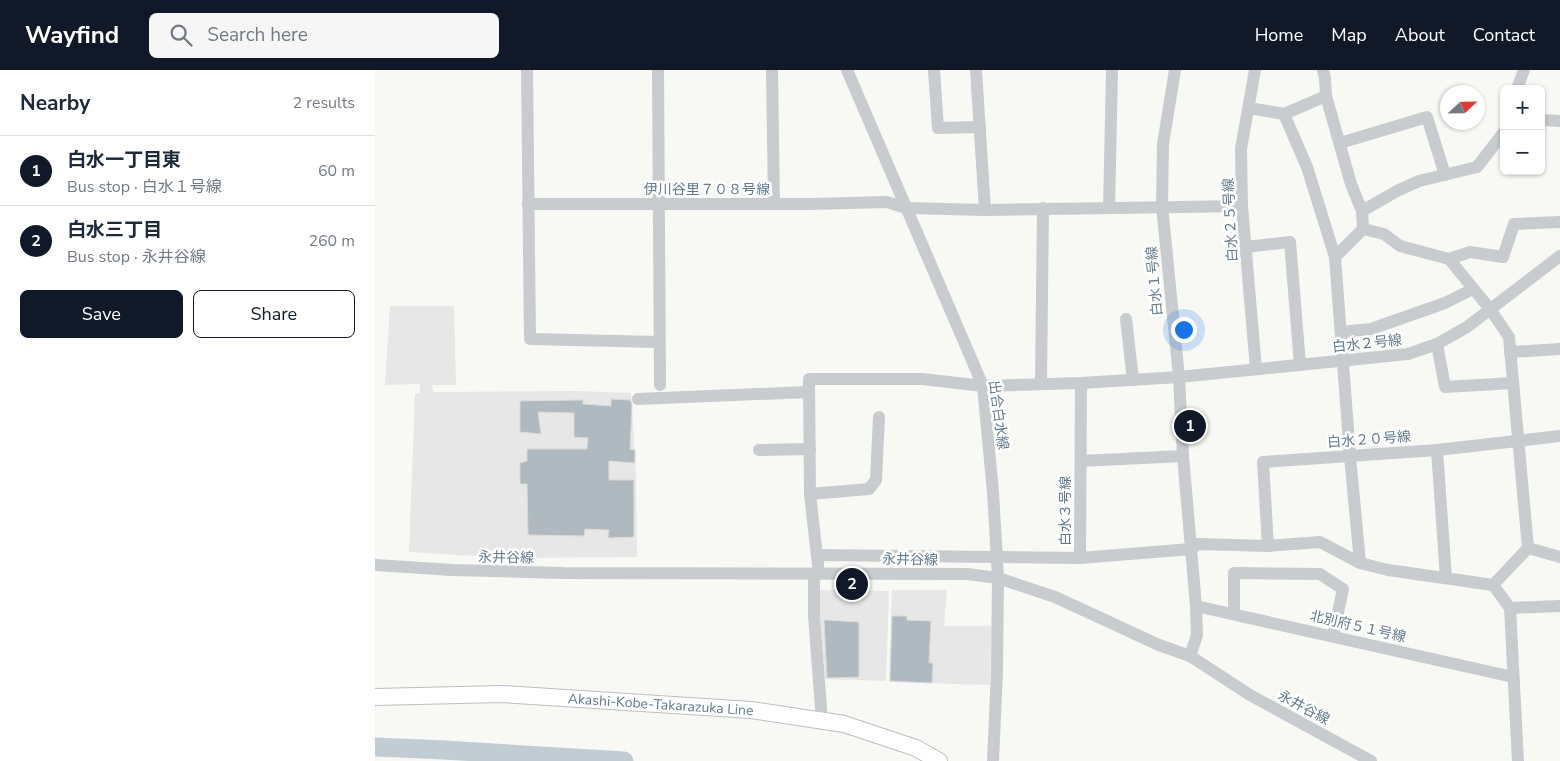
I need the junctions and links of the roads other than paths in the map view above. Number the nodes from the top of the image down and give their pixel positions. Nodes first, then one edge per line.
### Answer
1 (527, 70) edge
2 (658, 70) edge
3 (772, 70) edge
4 (847, 70) edge
5 (933, 70) edge
6 (976, 70) edge
7 (1111, 70) edge
8 (1175, 70) edge
9 (1255, 70) edge
10 (1323, 70) edge
11 (1525, 70) edge
12 (1519, 85) edge
13 (1326, 96) junction
14 (1249, 108) junction
15 (1284, 114) junction
16 (1545, 120) edge
17 (1560, 121) edge
18 (980, 127) junction
19 (1560, 130) edge
20 (1500, 137) edge
21 (1340, 143) junction
22 (1445, 175) junction
23 (528, 204) junction
24 (774, 204) junction
25 (658, 205) junction
26 (1162, 206) junction
27 (1242, 206) junction
28 (906, 208) junction
29 (1043, 208) junction
30 (1109, 208) junction
31 (985, 210) junction
32 (1362, 211) junction
33 (1560, 222) edge
34 (1363, 229) junction
35 (1246, 247) junction
36 (1560, 256) edge
37 (1335, 257) junction
38 (1449, 259) junction
39 (1473, 288) junction
40 (1490, 309) junction
41 (1126, 320) dead end
42 (1341, 332) junction
43 (658, 342) junction
44 (1437, 344) junction
45 (1560, 349) edge
46 (1510, 352) junction
47 (1343, 361) junction
48 (1300, 365) junction
49 (1256, 369) junction
50 (1179, 377) junction
51 (1133, 380) junction
52 (1041, 383) junction
53 (1081, 383) junction
54 (1513, 383) junction
55 (660, 385) dead end
56 (809, 385) junction
57 (983, 386) junction
58 (638, 399) dead end
59 (879, 417) dead end
60 (1560, 436) edge
61 (1518, 442) junction
62 (810, 449) junction
63 (759, 450) dead end
64 (1437, 450) junction
65 (1183, 456) junction
66 (1350, 456) junction
67 (1081, 461) junction
68 (810, 494) junction
69 (1268, 546) junction
70 (1527, 548) junction
71 (1191, 549) junction
72 (817, 555) junction
73 (923, 557) junction
74 (997, 557) junction
75 (1560, 557) edge
76 (1080, 558) junction
77 (1360, 563) junction
78 (375, 565) edge
79 (817, 574) junction
80 (923, 574) junction
81 (998, 578) junction
82 (1446, 578) junction
83 (1493, 585) junction
84 (1196, 606) junction
85 (1560, 606) edge
86 (1510, 608) junction
87 (1234, 614) junction
88 (1333, 636) junction
89 (1190, 656) junction
90 (1513, 677) junction
91 (375, 697) edge
92 (822, 720) junction
93 (1350, 756) edge
94 (939, 761) edge
95 (993, 761) edge
96 (1371, 761) edge
97 (1518, 761) edge

1 - 23 street
2 - 25 street
3 - 24 street
4 - 28 street, 出合白水線
5 - 18 street
6 - 18 street
7 - 30 street
8 - 26 street, 白水１号線
9 - 14 street, 白水２５号線
10 - 13 street
11 - 12 street
13 - 15 street
13 - 21 street
14 - 15 street
14 - 27 street, 白水２５号線
15 - 37 street
16 - 17 street
17 - 19 street
18 - 31 street
20 - 22 street
21 - 22 street
21 - 32 street
22 - 32 street
23 - 25 street, 伊川谷里７０８号線
23 - 43 street
24 - 25 street, 伊川谷里７０８号線
24 - 28 street, 伊川谷里７０８号線
25 - 43 street
26 - 27 street, 伊川谷里７０８号線
26 - 30 street, 伊川谷里７０８号線
26 - 50 street, 白水１号線
27 - 35 street, 白水２５号線
28 - 31 street, 伊川谷里７０８号線
28 - 57 street, 出合白水線
29 - 30 street, 伊川谷里７０８号線
29 - 31 street, 伊川谷里７０８号線
29 - 52 street
32 - 34 street
33 - 38 street
34 - 37 street
34 - 38 street
35 - 48 street
35 - 49 street, 白水２５号線
36 - 40 street, 白水２号線
37 - 42 street
38 - 39 street
39 - 40 street
39 - 42 street
40 - 44 street, 白水２号線
40 - 46 street
41 - 51 street
42 - 47 street
43 - 55 street
44 - 47 street, 白水２号線
44 - 54 street
45 - 46 street
46 - 54 street
47 - 48 street, 白水２号線
47 - 66 street
48 - 49 street, 白水２号線
49 - 50 street, 白水２号線
50 - 51 street, 白水２号線
50 - 65 street, 白水１号線
51 - 53 street, 白水２号線
52 - 53 street, 白水２号線
52 - 57 street, 白水２号線
53 - 67 street, 白水３号線
54 - 61 street
56 - 57 street, 白水２号線
56 - 58 street, 白水２号線
56 - 62 street
57 - 74 street, 出合白水線
59 - 68 street
60 - 61 street, 白水２０号線
61 - 64 street, 白水２０号線
61 - 70 street
62 - 63 street
62 - 68 street
64 - 66 street, 白水２０号線
64 - 82 street
65 - 67 street
65 - 71 street, 白水１号線
66 - 69 street, 白水２０号線
66 - 77 street
67 - 76 street, 白水３号線
68 - 72 street
69 - 71 street
69 - 77 street
70 - 75 street
70 - 83 street
71 - 76 street, 白水３号線
71 - 84 street, 白水１号線
72 - 73 street
72 - 79 street
73 - 74 street
73 - 80 street
74 - 76 street
74 - 81 street, 出合白水線
77 - 82 street
78 - 79 street, 永井谷線
79 - 80 street, 永井谷線
79 - 92 street
80 - 81 street, 永井谷線
81 - 89 street, 永井谷線
81 - 95 street, 出合白水線
82 - 83 street
83 - 86 street
84 - 87 street, 北別府５１号線
84 - 89 street, 白水１号線
85 - 86 street
86 - 90 street
87 - 88 street, 北別府５１号線
87 - 88 street
88 - 90 street, 北別府５１号線
89 - 93 street, 永井谷線
90 - 97 street
91 - 92 main road, Akashi-Kobe-Takarazuka Line
92 - 94 main road, Akashi-Kobe-Takarazuka Line
93 - 96 street, 永井谷線

